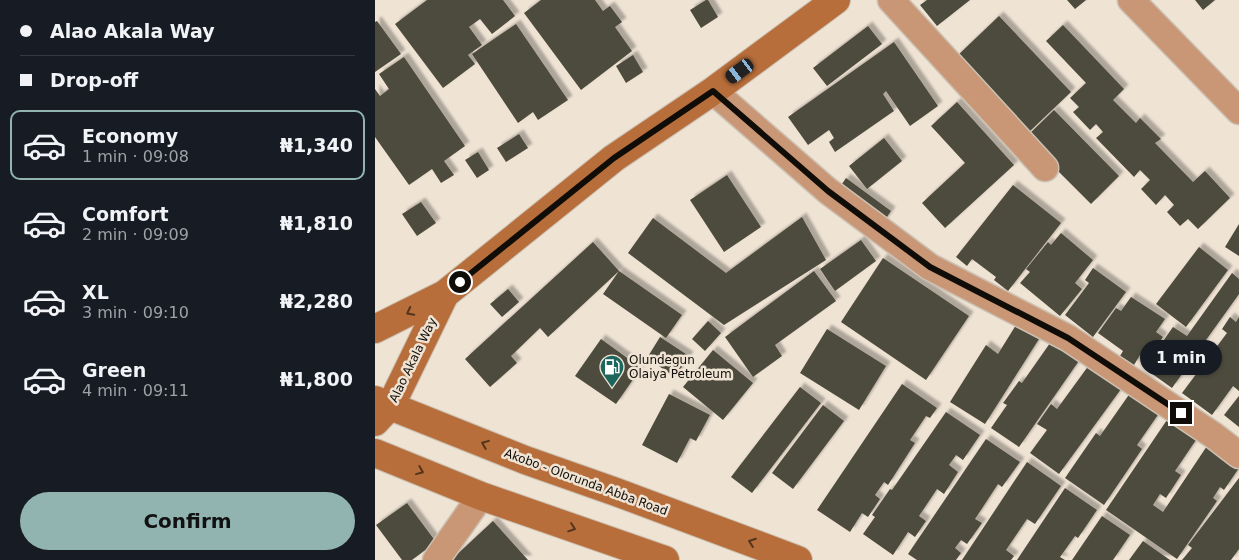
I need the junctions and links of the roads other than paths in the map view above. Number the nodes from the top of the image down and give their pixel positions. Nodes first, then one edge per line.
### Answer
1 (836, 0) edge
2 (891, 0) edge
3 (1131, 0) edge
4 (713, 91) junction
5 (1239, 111) edge
6 (1045, 168) dead end
7 (445, 294) junction
8 (375, 329) edge
9 (380, 409) edge
10 (375, 453) edge
11 (1239, 455) edge
12 (481, 496) junction
13 (435, 560) edge
14 (665, 560) edge
15 (798, 560) edge

1 - 4 main road, Alao Akala Way
2 - 6 street
3 - 5 street
4 - 7 main road, Alao Akala Way
4 - 11 street
7 -> 8 main road, Alao Akala Way
7 - 9 main road, Alao Akala Way
15 -> 9 main road, Akobo - Olorunda Abba Road
10 -> 12 main road
12 - 13 street
12 -> 14 main road

